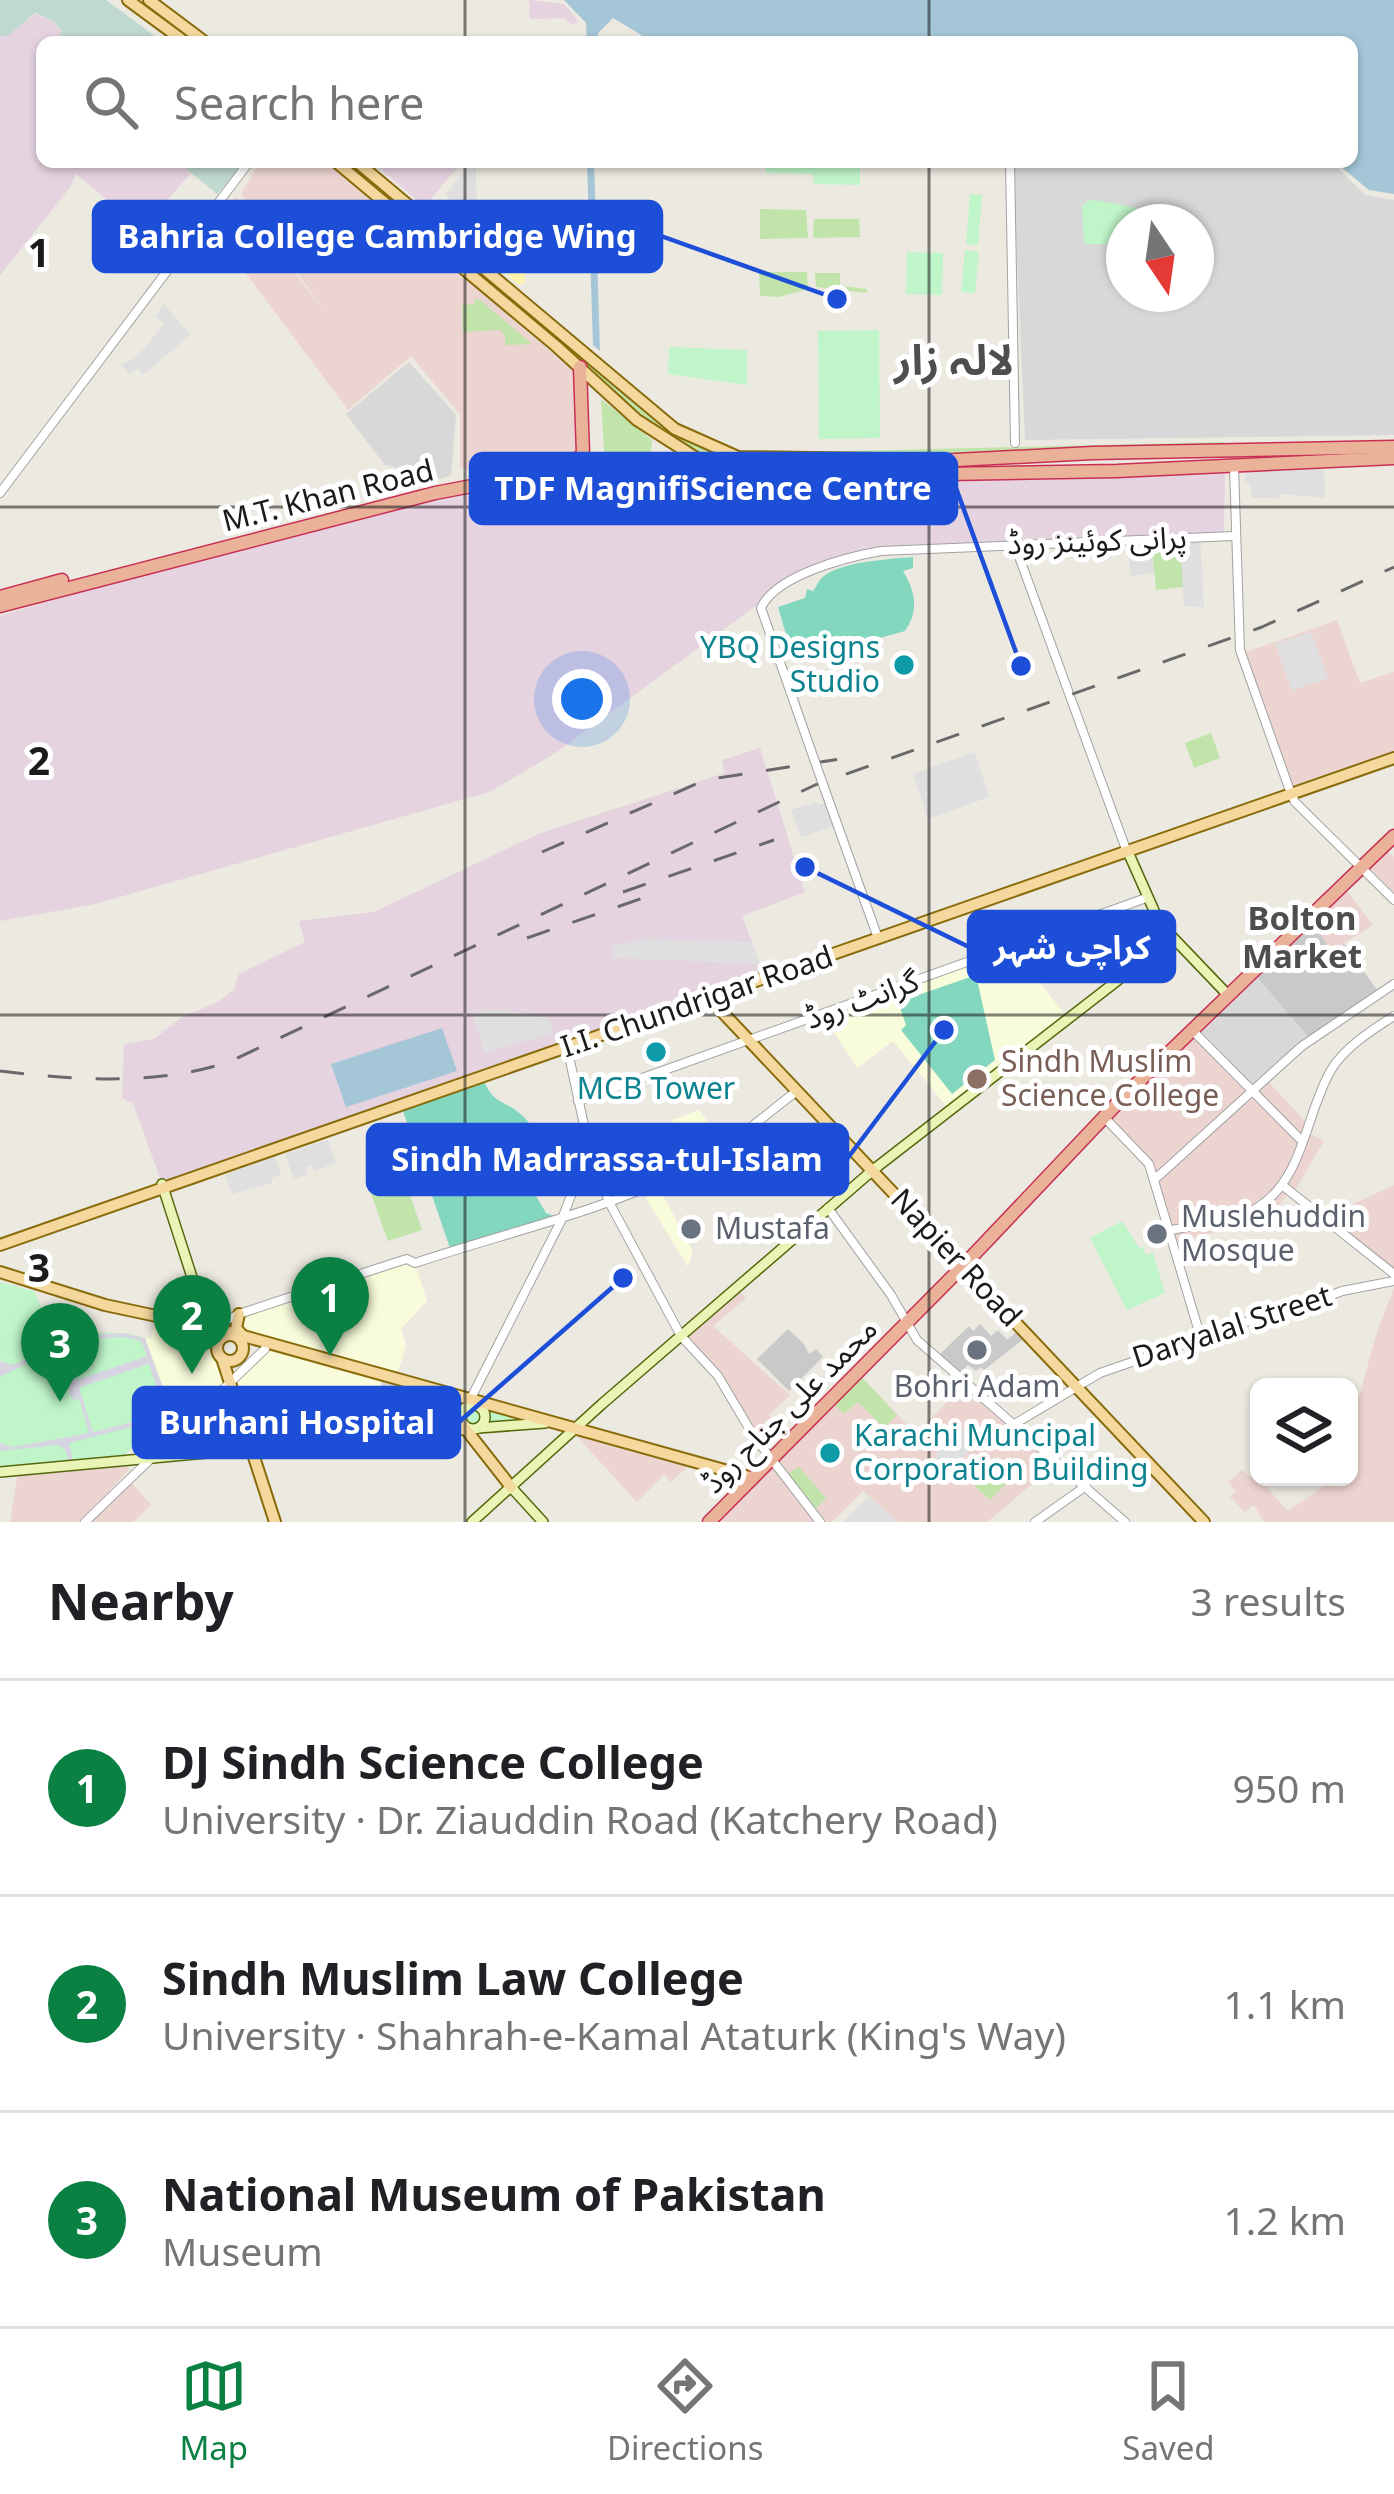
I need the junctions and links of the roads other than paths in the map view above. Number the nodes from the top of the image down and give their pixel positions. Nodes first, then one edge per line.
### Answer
1 (128, 0) edge
2 (149, 0) edge
3 (177, 36) edge
4 (197, 36) edge
5 (244, 168) edge
6 (343, 168) edge
7 (364, 168) edge
8 (1010, 168) edge
9 (580, 368) junction
10 (1394, 447) edge
11 (1014, 450) junction
12 (1187, 451) junction
13 (1394, 458) edge
14 (937, 460) junction
15 (1234, 465) junction
16 (1158, 470) junction
17 (948, 472) junction
18 (519, 474) junction
19 (588, 476) junction
20 (738, 478) junction
21 (0, 494) edge
22 (1234, 536) junction
23 (1014, 543) junction
24 (0, 602) edge
25 (1394, 756) edge
26 (1291, 793) junction
27 (1394, 836) edge
28 (1127, 850) junction
29 (1360, 866) junction
30 (1146, 898) junction
31 (1394, 900) edge
32 (876, 933) junction
33 (1172, 939) junction
34 (1394, 984) edge
35 (1226, 993) junction
36 (708, 997) junction
37 (1394, 1016) edge
38 (1191, 1029) junction
39 (751, 1041) junction
40 (567, 1048) junction
41 (1252, 1088) junction
42 (798, 1090) junction
43 (578, 1101) junction
44 (1103, 1116) junction
45 (1302, 1141) junction
46 (589, 1148) junction
47 (873, 1169) junction
48 (1154, 1180) junction
49 (576, 1183) junction
50 (1282, 1185) junction
51 (163, 1186) junction
52 (603, 1186) junction
53 (609, 1202) junction
54 (828, 1208) junction
55 (562, 1219) junction
56 (1167, 1231) junction
57 (0, 1242) edge
58 (963, 1266) junction
59 (0, 1276) edge
60 (1394, 1277) edge
61 (239, 1315) junction
62 (905, 1324) junction
63 (210, 1329) junction
64 (1200, 1335) junction
65 (237, 1336) junction
66 (681, 1336) junction
67 (265, 1349) junction
68 (220, 1353) junction
69 (228, 1380) junction
70 (1077, 1387) junction
71 (463, 1409) junction
72 (549, 1422) junction
73 (1013, 1425) junction
74 (577, 1428) junction
75 (470, 1429) junction
76 (439, 1433) junction
77 (250, 1449) junction
78 (769, 1455) junction
79 (148, 1461) junction
80 (0, 1472) edge
81 (753, 1478) junction
82 (511, 1486) junction
83 (1085, 1486) junction
84 (85, 1522) edge
85 (274, 1522) edge
86 (472, 1522) edge
87 (543, 1522) edge
88 (710, 1522) edge
89 (820, 1522) edge
90 (1035, 1522) edge
91 (1125, 1522) edge
92 (1204, 1522) edge

1 - 3 main road
2 - 4 main road
5 - 21 street
6 - 9 main road
7 - 14 main road
8 - 11 street
9 - 18 highway
9 - 20 main road
10 - 12 highway, M.T. Khan Road
11 - 12 highway, M.T. Khan Road
11 - 14 highway, M.T. Khan Road
11 - 17 highway
12 - 16 highway
13 - 15 highway, M.T. Khan Road
14 - 19 highway, M.T. Khan Road, bridge
15 - 16 highway, M.T. Khan Road
15 - 22 street
16 - 17 highway, M.T. Khan Road
17 - 20 highway, M.T. Khan Road
18 - 19 highway, M.T. Khan Road
18 - 24 highway, M.T. Khan Road
19 - 20 highway, M.T. Khan Road
19 - 24 highway, M.T. Khan Road
22 - 23 street, پرانی کوئینز روڈ
22 - 26 street
23 - 28 street
23 - 32 street, پرانی کوئینز روڈ, bridge
25 - 26 main road, I.I. Chundrigar Road
26 - 28 main road, I.I. Chundrigar Road
26 - 29 street
27 - 29 highway, محمد علی جناح روڈ
28 - 30 main road
28 - 32 main road, I.I. Chundrigar Road
29 - 31 street
29 - 35 highway, محمد علی جناح روڈ
30 - 33 main road
30 - 39 street, گرانٹ روڈ
32 - 36 main road, I.I. Chundrigar Road
33 - 35 main road
33 - 47 main road
34 - 41 street
35 - 38 highway, محمد علی جناح روڈ
36 - 39 main road, Napier Road
36 - 40 main road, I.I. Chundrigar Road
36 - 51 main road, I.I. Chundrigar Road
37 - 45 street
38 - 41 street
38 - 44 highway, محمد علی جناح روڈ
39 - 42 main road, Napier Road
39 - 43 street, گرانٹ روڈ
40 - 43 street
40 - 51 main road, I.I. Chundrigar Road
41 - 45 street
41 - 48 street
42 - 47 main road, Napier Road
42 - 53 street
43 - 46 street
44 - 48 street
44 - 58 highway, محمد علی جناح روڈ
45 - 50 street
46 - 49 street
46 - 52 street
47 - 54 main road
47 - 58 main road, Napier Road
48 - 56 street
49 - 52 street
49 - 55 street
50 - 56 street
50 - 60 street
51 - 57 main road, I.I. Chundrigar Road
51 - 63 main road
52 - 53 street
53 - 55 street
53 - 66 street
54 - 62 street
54 - 66 main road
55 - 61 street
55 - 71 street
56 - 64 street
58 - 62 highway, محمد علی جناح روڈ
58 - 70 main road, Napier Road
59 - 63 main road
60 - 64 street, Daryalal Street
61 - 63 street
61 - 65 main road
62 - 73 street
62 - 78 highway, محمد علی جناح روڈ
63 - 65 main road
63 - 68 main road
64 - 70 street, Daryalal Street
65 - 67 main road
65 - 68 main road
65 - 68 main road
65 - 71 main road
66 - 74 main road
66 - 78 street
67 - 69 street
67 - 71 main road
68 - 69 main road
69 - 77 main road
69 - 79 street
70 - 73 street, Daryalal Street
70 - 92 main road, Napier Road
71 - 72 main road
71 - 75 main road
71 - 75 main road
71 - 76 main road
72 - 74 main road
72 - 75 main road
73 - 83 street
74 - 81 main road
74 - 82 main road
75 - 76 main road
75 - 82 main road
76 - 77 main road
77 - 79 main road
77 - 85 main road
78 - 81 highway, محمد علی جناح روڈ
78 - 89 street
79 - 80 main road
79 - 84 street
81 - 88 highway, محمد علی جناح روڈ
82 - 86 main road
82 - 87 main road
83 - 90 street
83 - 91 street

